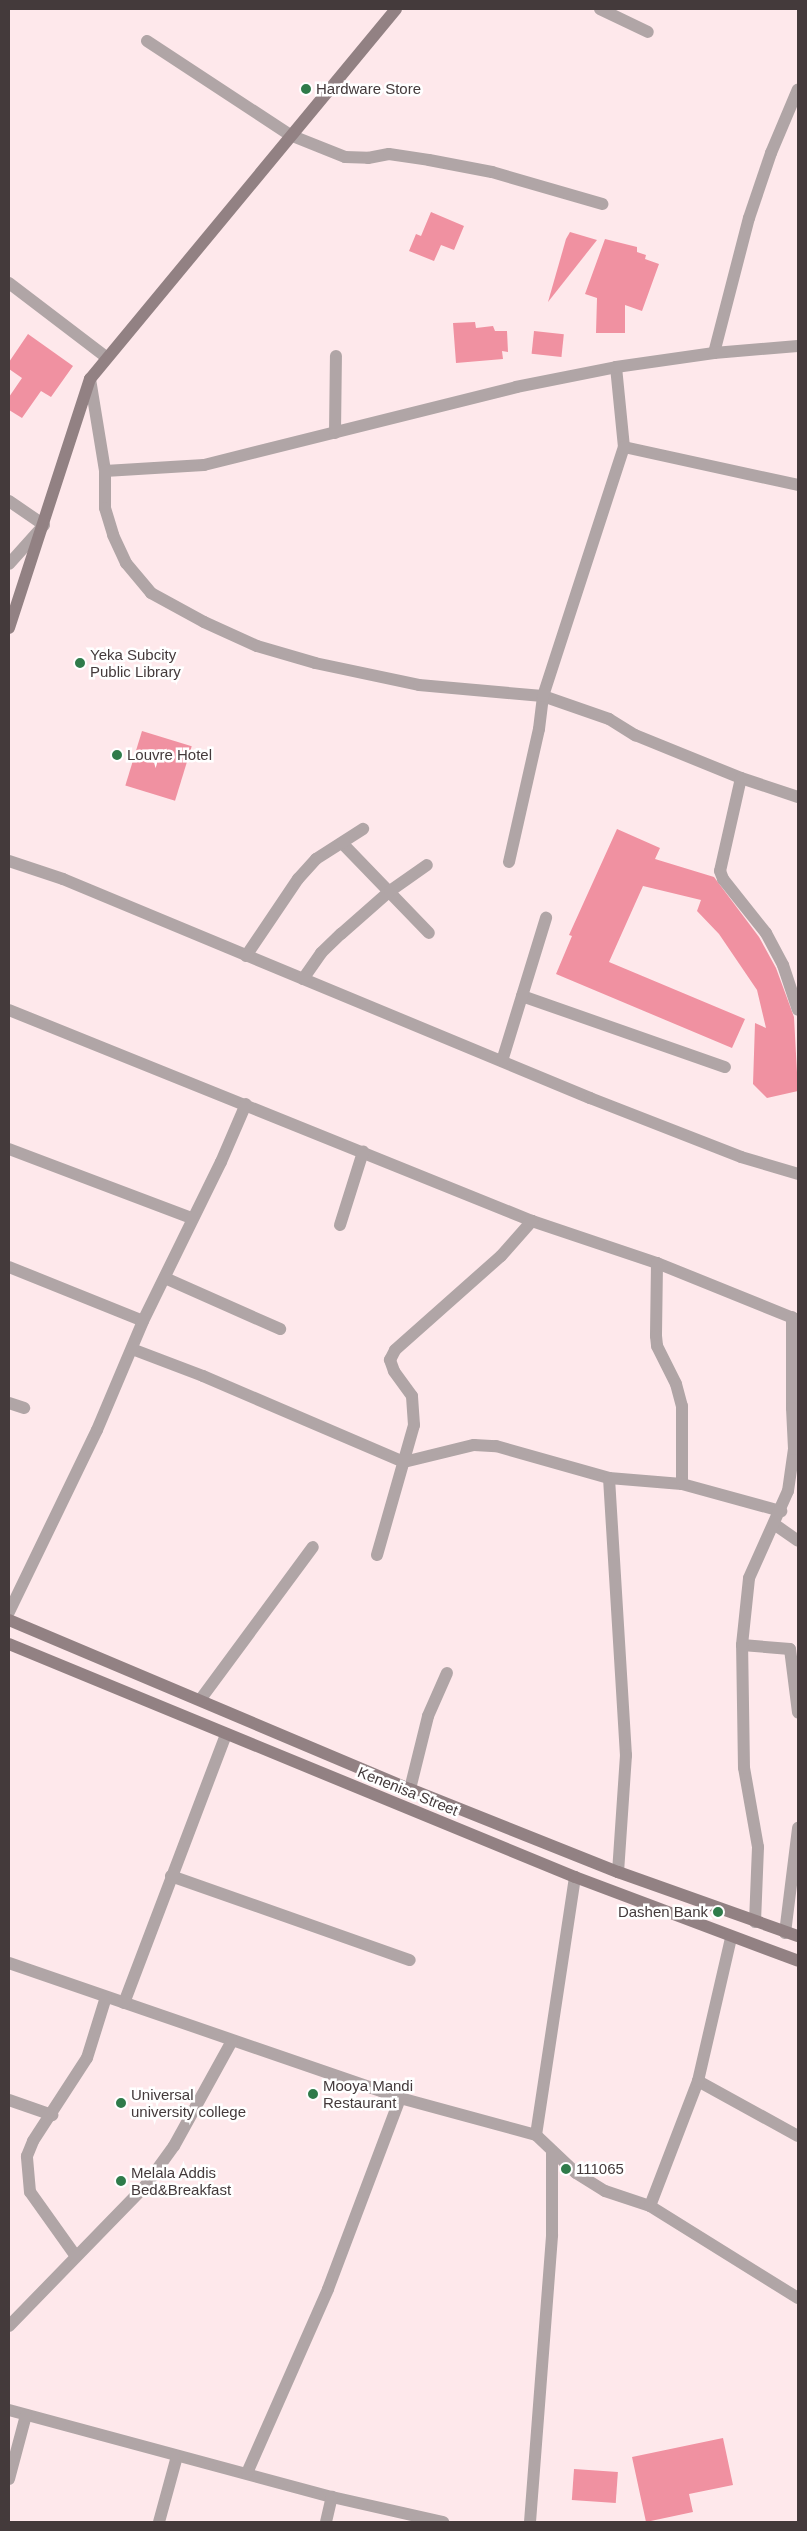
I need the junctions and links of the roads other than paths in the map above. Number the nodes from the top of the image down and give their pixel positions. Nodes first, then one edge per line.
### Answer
1 (396, 9) edge
2 (600, 9) edge
3 (648, 32) dead end
4 (147, 41) dead end
5 (798, 90) edge
6 (290, 136) junction
7 (602, 204) dead end
8 (9, 283) edge
9 (798, 346) edge
10 (714, 353) junction
11 (336, 356) dead end
12 (106, 357) junction
13 (616, 367) junction
14 (90, 379) junction
15 (335, 433) junction
16 (624, 447) junction
17 (105, 470) junction
18 (798, 485) edge
19 (9, 501) edge
20 (44, 525) junction
21 (9, 564) edge
22 (9, 628) edge
23 (543, 696) junction
24 (740, 778) junction
25 (798, 796) edge
26 (362, 829) dead end
27 (342, 843) junction
28 (9, 861) edge
29 (509, 862) dead end
30 (427, 865) dead end
31 (390, 891) junction
32 (546, 918) dead end
33 (430, 933) dead end
34 (246, 956) junction
35 (303, 980) junction
36 (522, 996) junction
37 (9, 1010) edge
38 (798, 1010) edge
39 (502, 1061) junction
40 (725, 1067) dead end
41 (246, 1104) junction
42 (9, 1149) edge
43 (363, 1152) junction
44 (798, 1174) edge
45 (192, 1218) junction
46 (532, 1222) junction
47 (340, 1224) dead end
48 (656, 1263) junction
49 (9, 1267) edge
50 (166, 1278) junction
51 (795, 1318) edge
52 (143, 1321) junction
53 (280, 1329) dead end
54 (132, 1349) junction
55 (9, 1403) edge
56 (24, 1408) dead end
57 (795, 1408) edge
58 (404, 1462) junction
59 (609, 1478) junction
60 (682, 1484) junction
61 (781, 1512) junction
62 (774, 1524) junction
63 (798, 1541) edge
64 (313, 1547) dead end
65 (377, 1555) dead end
66 (9, 1612) edge
67 (9, 1620) edge
68 (9, 1644) edge
69 (742, 1645) junction
70 (447, 1673) dead end
71 (200, 1700) junction
72 (798, 1712) edge
73 (226, 1734) junction
74 (410, 1788) junction
75 (798, 1828) edge
76 (618, 1872) junction
77 (171, 1876) junction
78 (575, 1877) junction
79 (755, 1922) junction
80 (785, 1933) junction
81 (798, 1936) edge
82 (731, 1938) junction
83 (410, 1960) dead end
84 (798, 1961) edge
85 (9, 1963) edge
86 (106, 1997) junction
87 (124, 2003) junction
88 (232, 2041) junction
89 (698, 2081) junction
90 (400, 2098) junction
91 (9, 2100) edge
92 (52, 2115) junction
93 (536, 2135) junction
94 (798, 2136) edge
95 (552, 2151) junction
96 (650, 2206) junction
97 (75, 2255) junction
98 (798, 2298) edge
99 (9, 2326) edge
100 (9, 2410) edge
101 (26, 2415) junction
102 (177, 2456) junction
103 (247, 2474) junction
104 (9, 2479) edge
105 (332, 2497) junction
106 (159, 2522) edge
107 (326, 2522) edge
108 (443, 2522) edge
109 (530, 2522) edge

1 - 6 main road
2 - 3 street
4 - 6 street
5 - 10 street
6 - 7 street
6 - 12 main road
8 - 12 street
9 - 10 street
10 - 13 street
11 - 15 street
12 - 14 main road
13 - 15 street
13 - 16 street
14 - 17 street
14 - 20 main road
15 - 17 street
16 - 18 street
16 - 23 street
17 - 23 street
19 - 20 street
20 - 21 street
20 - 22 main road
23 - 24 street
23 - 29 street
24 - 25 street
24 - 38 street
26 - 27 street
27 - 31 street
27 - 34 street
28 - 34 street
30 - 31 street
31 - 33 street
31 - 35 street
32 - 36 street
34 - 35 street
35 - 39 street
36 - 39 street
36 - 40 street
37 - 41 street
39 - 44 street
41 - 43 street
41 - 45 street
42 - 45 street
43 - 46 street
43 - 47 street
45 - 50 street
46 - 48 street
46 - 58 street
48 - 51 street
48 - 60 street
49 - 52 street
50 - 52 street
50 - 53 street
51 - 57 street
52 - 54 street
54 - 58 street
54 - 66 street
55 - 56 street
57 - 61 street
58 - 59 street
58 - 65 street
59 - 60 street
59 - 76 street
60 - 61 street
61 - 62 street
62 - 63 street
62 - 69 street
64 - 71 street
67 - 71 main road, Kenenisa Street
68 - 73 main road, Kenenisa Street
69 - 72 street
69 - 79 street
70 - 74 street
71 - 74 main road, Kenenisa Street
73 - 77 street
73 - 78 main road, Kenenisa Street
74 - 76 main road, Kenenisa Street
75 - 80 street
76 - 79 main road, Kenenisa Street
77 - 83 street
77 - 87 street
78 - 82 main road, Kenenisa Street
78 - 93 street
79 - 80 main road, Kenenisa Street
80 - 81 main road, Kenenisa Street
82 - 84 main road, Kenenisa Street
82 - 89 street
85 - 86 street
86 - 87 street
86 - 92 street
87 - 88 street
88 - 90 street
88 - 97 street
89 - 94 street
89 - 96 street
90 - 93 street
90 - 103 street
91 - 92 street
92 - 97 street
93 - 95 street
95 - 96 street
95 - 109 street
96 - 98 street
97 - 99 street
100 - 101 street
101 - 102 street
101 - 104 street
102 - 103 street
102 - 106 street
103 - 105 street
105 - 107 street
105 - 108 street

